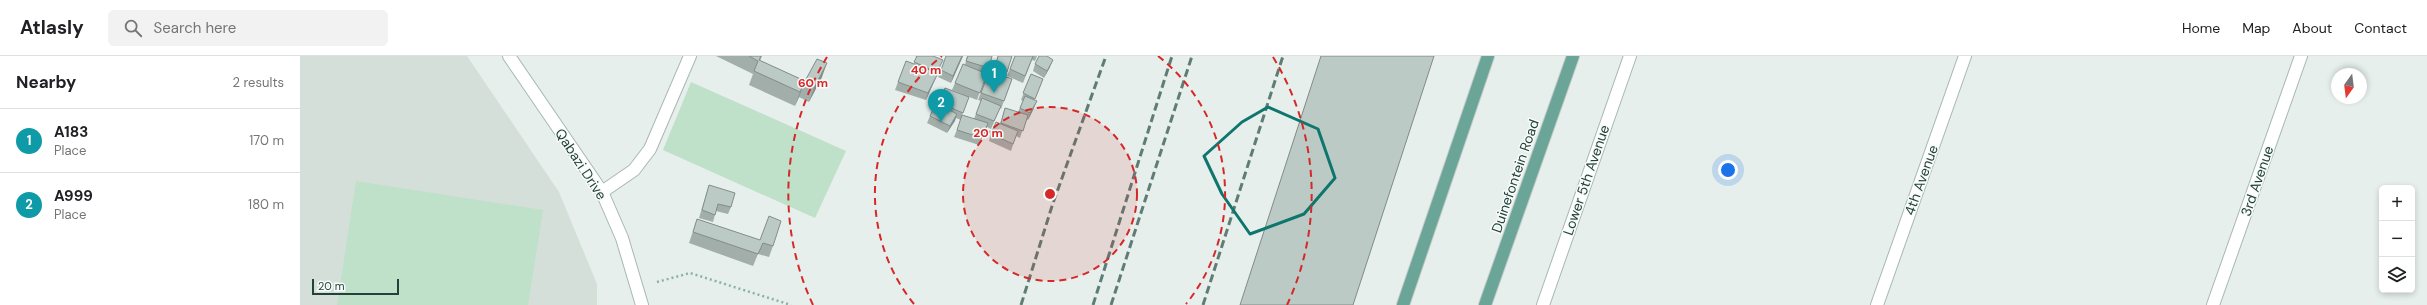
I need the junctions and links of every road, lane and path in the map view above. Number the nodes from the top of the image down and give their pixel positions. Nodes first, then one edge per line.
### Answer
1 (509, 56) edge
2 (690, 56) edge
3 (1488, 56) edge
4 (1573, 56) edge
5 (1630, 56) edge
6 (1966, 56) edge
7 (2301, 56) edge
8 (602, 192) junction
9 (638, 288) junction
10 (642, 305) edge
11 (791, 305) edge
12 (1403, 305) edge
13 (1485, 305) edge
14 (1543, 305) edge
15 (1877, 305) edge
16 (2213, 305) edge

1 - 8 street, Qabazi Drive
2 - 8 street
3 - 12 main road
4 - 13 main road, Duinefontein Road
5 - 14 street, Lower 5th Avenue
6 - 15 street, 4th Avenue
7 - 16 street, 3rd Avenue
8 - 9 street, Qabazi Drive
9 - 10 street, Qabazi Drive
9 - 11 path

